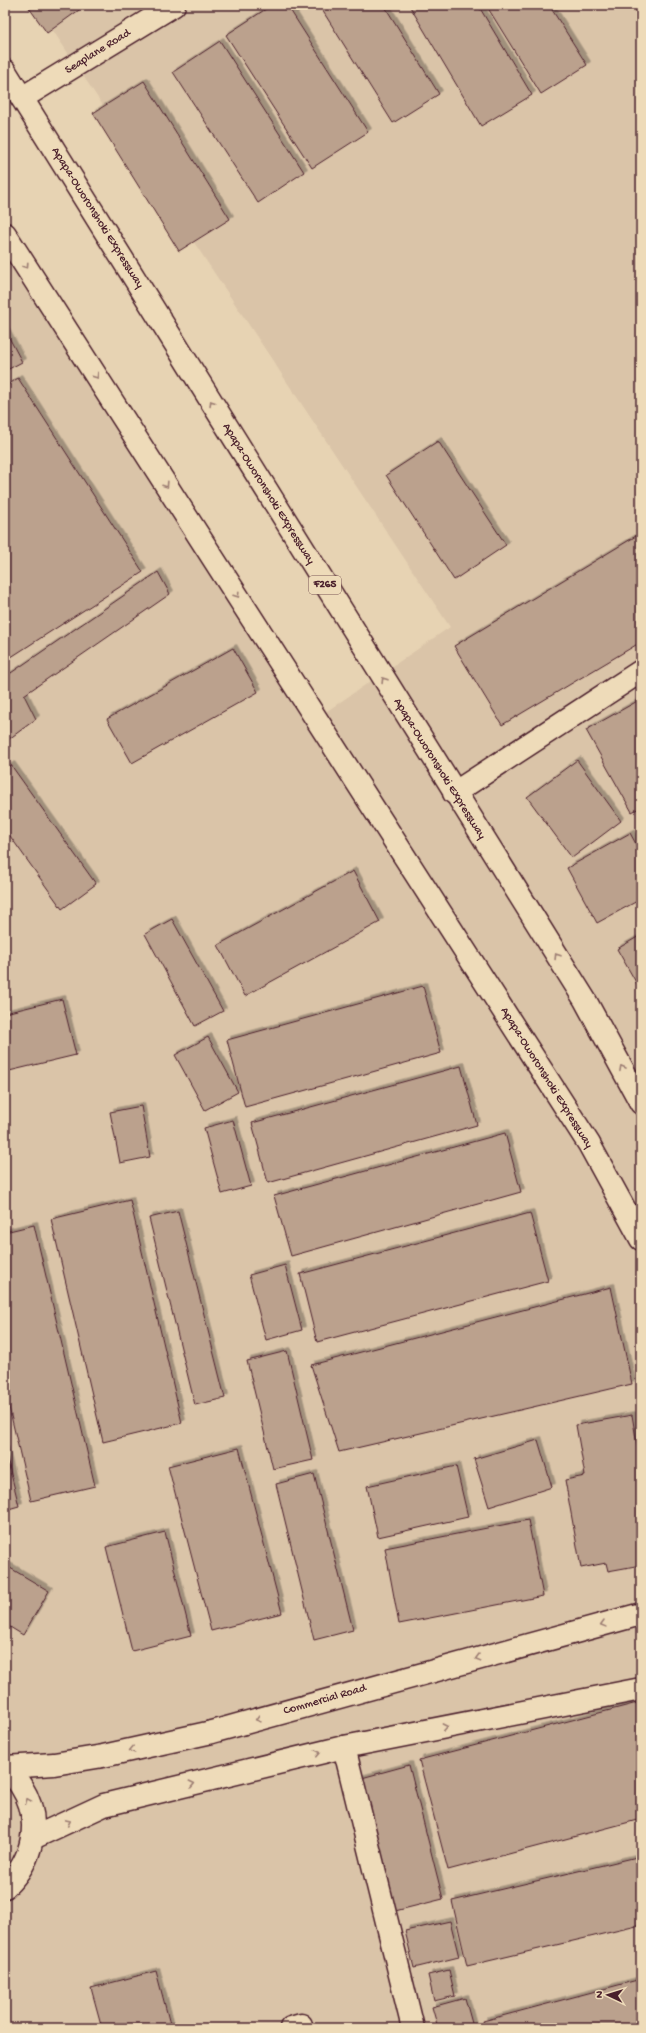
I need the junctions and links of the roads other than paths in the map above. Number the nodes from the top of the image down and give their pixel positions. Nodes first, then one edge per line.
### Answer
1 (174, 5) edge
2 (5, 71) edge
3 (22, 98) junction
4 (5, 234) edge
5 (641, 671) edge
6 (454, 793) junction
7 (641, 1102) edge
8 (641, 1239) edge
9 (641, 1614) edge
10 (641, 1689) edge
11 (344, 1747) junction
12 (5, 1767) edge
13 (33, 1838) junction
14 (5, 1887) edge
15 (413, 2028) edge

1 - 3 main road, Seaplane Road
2 - 3 main road, Apapa-Oworonshoki Expressway / F265
6 -> 3 main road, Apapa-Oworonshoki Expressway / F265
4 -> 8 main road, Apapa-Oworonshoki Expressway
5 - 6 main road
7 -> 6 main road, Apapa-Oworonshoki Expressway / F265
9 -> 12 main road, Commercial Road
11 -> 10 main road
13 -> 11 main road
11 - 15 main road
13 -> 12 main road
13 - 14 main road

